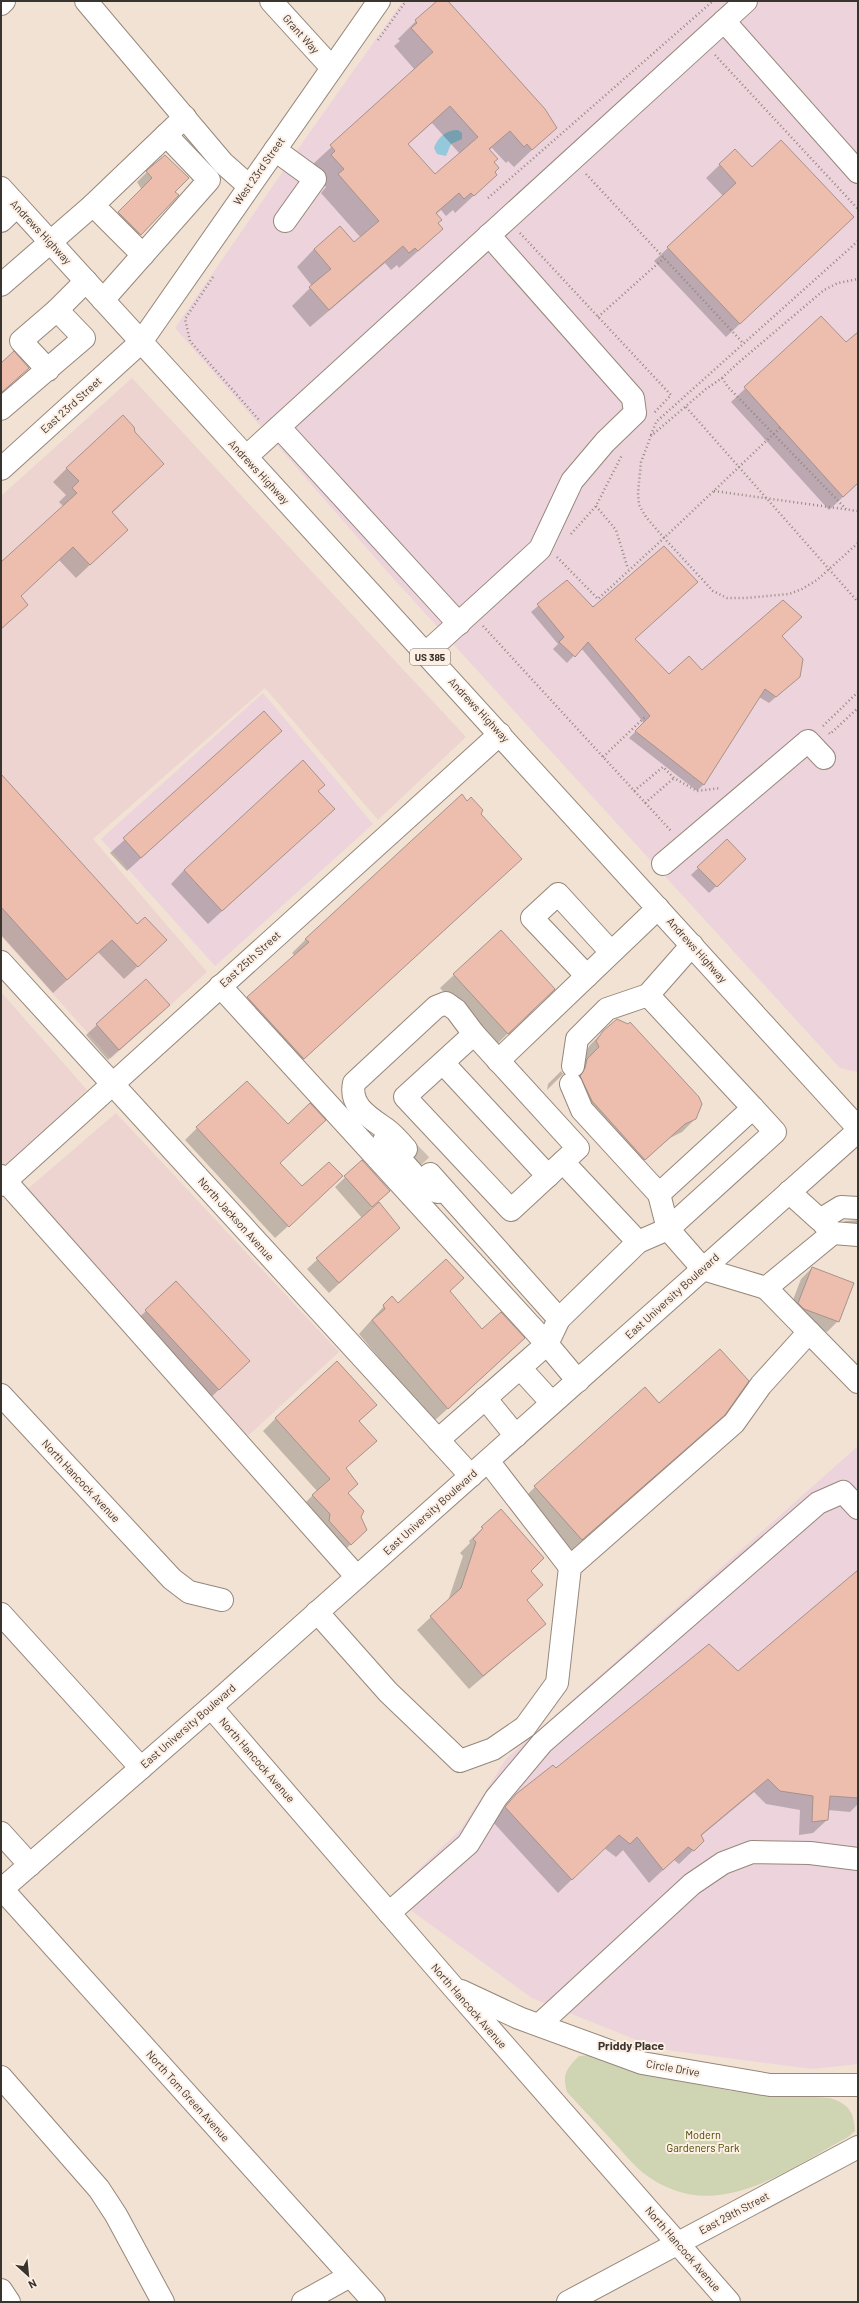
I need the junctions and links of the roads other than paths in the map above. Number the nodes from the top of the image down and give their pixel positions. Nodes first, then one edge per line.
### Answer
1 (4, 1) edge
2 (86, 1) edge
3 (271, 1) edge
4 (379, 1) edge
5 (742, 2) edge
6 (1, 4) edge
7 (724, 21) junction
8 (332, 68) junction
9 (185, 117) junction
10 (166, 135) junction
11 (275, 150) junction
12 (223, 163) junction
13 (858, 172) edge
14 (208, 180) junction
15 (249, 186) junction
16 (1, 188) edge
17 (17, 206) junction
18 (93, 206) junction
19 (1, 221) edge
20 (285, 221) dead end
21 (489, 235) junction
22 (52, 243) junction
23 (143, 255) junction
24 (86, 281) junction
25 (1, 285) edge
26 (103, 300) junction
27 (57, 310) junction
28 (141, 342) junction
29 (48, 370) junction
30 (1, 409) edge
31 (279, 427) junction
32 (246, 457) junction
33 (1, 469) edge
34 (458, 624) junction
35 (426, 653) junction
36 (500, 734) junction
37 (824, 758) dead end
38 (663, 864) dead end
39 (658, 908) junction
40 (692, 945) junction
41 (611, 952) junction
42 (1, 962) edge
43 (587, 976) junction
44 (220, 986) junction
45 (648, 995) junction
46 (474, 1034) junction
47 (498, 1061) junction
48 (443, 1063) junction
49 (112, 1084) junction
50 (753, 1108) junction
51 (372, 1121) junction
52 (858, 1128) edge
53 (858, 1131) edge
54 (406, 1149) tunnel mouth
55 (555, 1169) junction
56 (430, 1174) tunnel mouth
57 (3, 1181) edge
58 (789, 1192) junction
59 (659, 1194) junction
60 (447, 1195) junction
61 (858, 1208) edge
62 (827, 1227) junction
63 (668, 1229) junction
64 (858, 1235) edge
65 (638, 1242) junction
66 (703, 1269) junction
67 (766, 1288) junction
68 (559, 1319) junction
69 (809, 1332) junction
70 (547, 1344) junction
71 (520, 1368) junction
72 (856, 1372) edge
73 (578, 1381) junction
74 (1, 1395) edge
75 (485, 1398) junction
76 (552, 1403) junction
77 (516, 1436) junction
78 (438, 1440) junction
79 (488, 1461) junction
80 (470, 1476) junction
81 (858, 1508) edge
82 (570, 1567) junction
83 (357, 1577) junction
84 (222, 1600) dead end
85 (317, 1612) junction
86 (1, 1614) edge
87 (211, 1707) junction
88 (141, 1768) junction
89 (1, 1833) edge
90 (858, 1859) edge
91 (30, 1864) junction
92 (1, 1890) edge
93 (388, 1913) junction
94 (453, 1987) junction
95 (540, 2024) junction
96 (1, 2077) edge
97 (858, 2085) edge
98 (858, 2146) edge
99 (677, 2243) junction
100 (350, 2276) junction
101 (1, 2290) edge
102 (9, 2302) edge
103 (164, 2302) edge
104 (303, 2302) edge
105 (374, 2302) edge
106 (568, 2302) edge
107 (729, 2302) edge

1 - 6 street
2 - 9 street
3 - 8 street, Grant Way
4 - 8 street, West 23rd Street
5 - 7 street
7 - 13 street
7 - 21 street
8 - 11 street, West 23rd Street
9 - 10 street
9 - 12 street
10 - 14 street
10 - 18 street
11 - 15 street, West 23rd Street
11 - 20 street
12 - 14 street
12 - 15 street
14 - 23 street
15 - 28 street, West 23rd Street
16 - 17 street, Andrews Highway / US 385
17 - 19 street
17 - 22 street, Andrews Highway / US 385
18 - 22 street
18 - 23 street
21 - 31 street
21 - 34 street
22 - 24 street, Andrews Highway / US 385
22 - 25 street
23 - 26 street
24 - 26 street, Andrews Highway / US 385
24 - 27 street
26 - 28 street, Andrews Highway / US 385
27 - 29 street
27 - 29 street
28 - 32 street, Andrews Highway / US 385
28 - 33 street, East 23rd Street
29 - 30 street
31 - 32 street
31 - 34 street
32 - 35 street, Andrews Highway / US 385
34 - 35 street
35 - 36 street, Andrews Highway / US 385
36 - 39 street, Andrews Highway / US 385
36 - 44 street, East 25th Street
37 - 38 street
39 - 40 street, Andrews Highway / US 385
39 - 41 street
40 - 45 street
40 - 52 street, Andrews Highway / US 385
41 - 43 street
41 - 43 street
42 - 49 street, North Jackson Avenue
43 - 47 street
44 - 49 street, East 25th Street
44 - 70 street
45 - 50 street
45 - 59 street
46 - 47 street
46 - 48 street
46 - 51 street
47 - 55 street
48 - 55 street
48 - 55 street
49 - 57 street, East 25th Street
49 - 78 street, North Jackson Avenue
50 - 59 street
50 - 63 street
51 - 54 street
51 - 60 street
53 - 58 street, East University Boulevard
55 - 65 street
56 - 60 street
57 - 83 street
58 - 62 street
58 - 66 street, East University Boulevard
59 - 63 street
60 - 68 street
61 - 62 street
62 - 64 street
62 - 67 street
63 - 65 street
63 - 66 street
65 - 68 street
66 - 67 street
66 - 73 street, East University Boulevard
67 - 69 street
68 - 70 street
69 - 72 street
69 - 82 street
70 - 71 street
70 - 73 street
71 - 75 street
71 - 76 street
73 - 76 street, East University Boulevard
74 - 84 street, North Hancock Avenue
75 - 77 street
75 - 78 street
76 - 77 street, East University Boulevard
77 - 79 street, East University Boulevard
78 - 80 street, North Jackson Avenue
79 - 80 street, East University Boulevard
79 - 82 street
80 - 83 street, East University Boulevard
81 - 93 street
82 - 85 street
83 - 85 street, East University Boulevard
85 - 87 street, East University Boulevard
86 - 88 street
87 - 88 street, East University Boulevard
87 - 93 street, North Hancock Avenue
88 - 91 street, East University Boulevard
89 - 91 street
90 - 95 street
91 - 92 street, East University Boulevard
92 - 100 street, North Tom Green Avenue
93 - 94 street, North Hancock Avenue
94 - 95 street, Circle Drive
94 - 99 street, North Hancock Avenue
95 - 97 street, Circle Drive
96 - 103 street
98 - 99 street, East 29th Street
99 - 106 street, East 29th Street
99 - 107 street, North Hancock Avenue
100 - 104 street
100 - 105 street, North Tom Green Avenue
101 - 102 street

